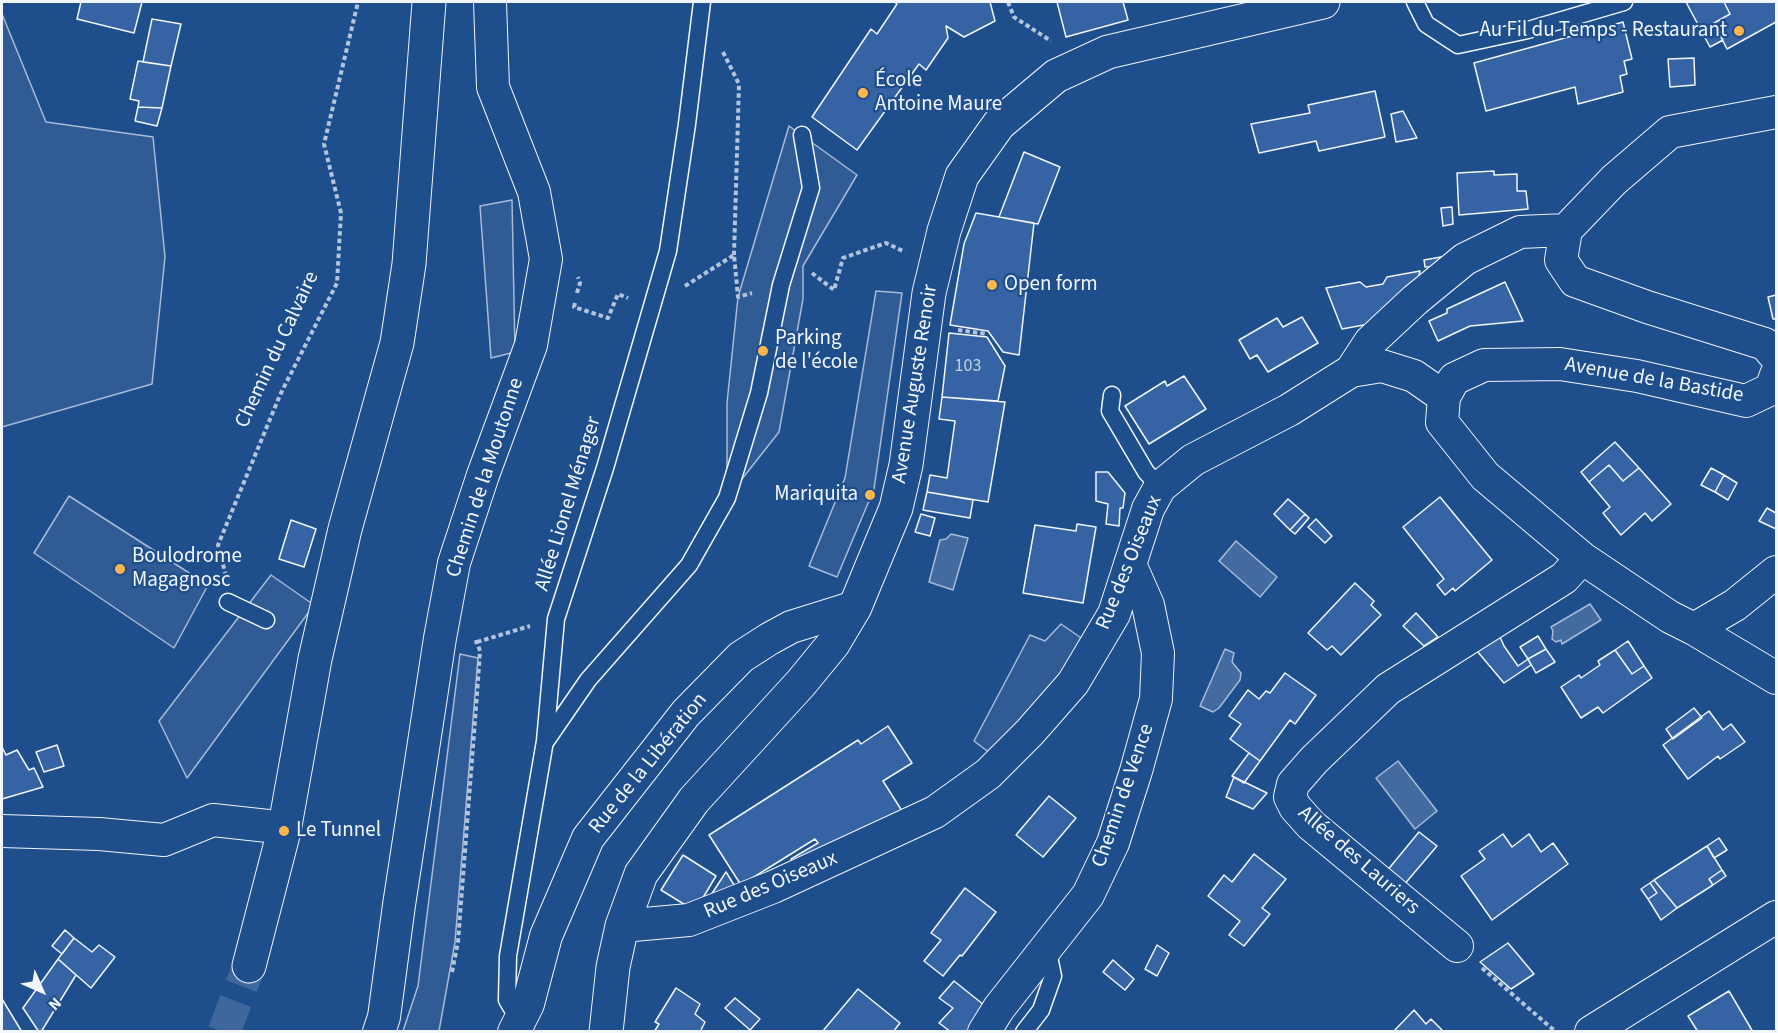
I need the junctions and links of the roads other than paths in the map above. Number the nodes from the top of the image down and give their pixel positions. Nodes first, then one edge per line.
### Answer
1 (429, 2) edge
2 (490, 2) edge
3 (1323, 2) edge
4 (1415, 2) edge
5 (1624, 2) edge
6 (701, 5) edge
7 (1776, 112) edge
8 (802, 135) dead end
9 (1566, 230) junction
10 (1776, 357) edge
11 (1351, 371) junction
12 (1776, 375) edge
13 (1112, 395) dead end
14 (1444, 397) junction
15 (1160, 487) junction
16 (1582, 558) junction
17 (1130, 564) junction
18 (1776, 572) edge
19 (228, 602) dead end
20 (855, 607) junction
21 (266, 620) dead end
22 (1694, 629) junction
23 (1776, 678) edge
24 (545, 741) junction
25 (2, 831) edge
26 (284, 831) junction
27 (1776, 917) edge
28 (622, 926) junction
29 (1457, 946) road end
30 (1047, 947) junction
31 (249, 966) tunnel mouth
32 (517, 1027) edge
33 (379, 1032) edge
34 (606, 1032) edge
35 (984, 1032) edge
36 (1024, 1032) edge
37 (1591, 1032) edge

1 - 26 main road
2 - 33 street, Chemin de la Moutonne
3 - 20 main road, Avenue Auguste Renoir
4 - 5 lane
6 - 24 lane, Allée Lionel Ménager
7 - 9 street
8 - 24 lane
9 - 10 street
9 - 11 street
11 - 14 street, Rue des Oiseaux
11 - 15 street, Rue des Oiseaux
12 - 14 street, Avenue de la Bastide
13 - 15 lane
14 - 16 street
15 - 17 street, Rue des Oiseaux
16 - 22 street
16 - 29 street, Allée des Lauriers
17 - 28 street, Rue des Oiseaux
17 - 30 street, Chemin de Vence
18 - 22 street
19 - 21 lane
20 - 28 main road, Avenue Auguste Renoir
20 - 32 street, Rue de la Libération
22 - 23 street
24 - 32 lane, Allée Lionel Ménager
25 - 26 street
26 - 31 main road
27 - 37 street
28 - 34 main road, Avenue Auguste Renoir
30 - 35 street, Chemin de Vence
30 - 36 lane

